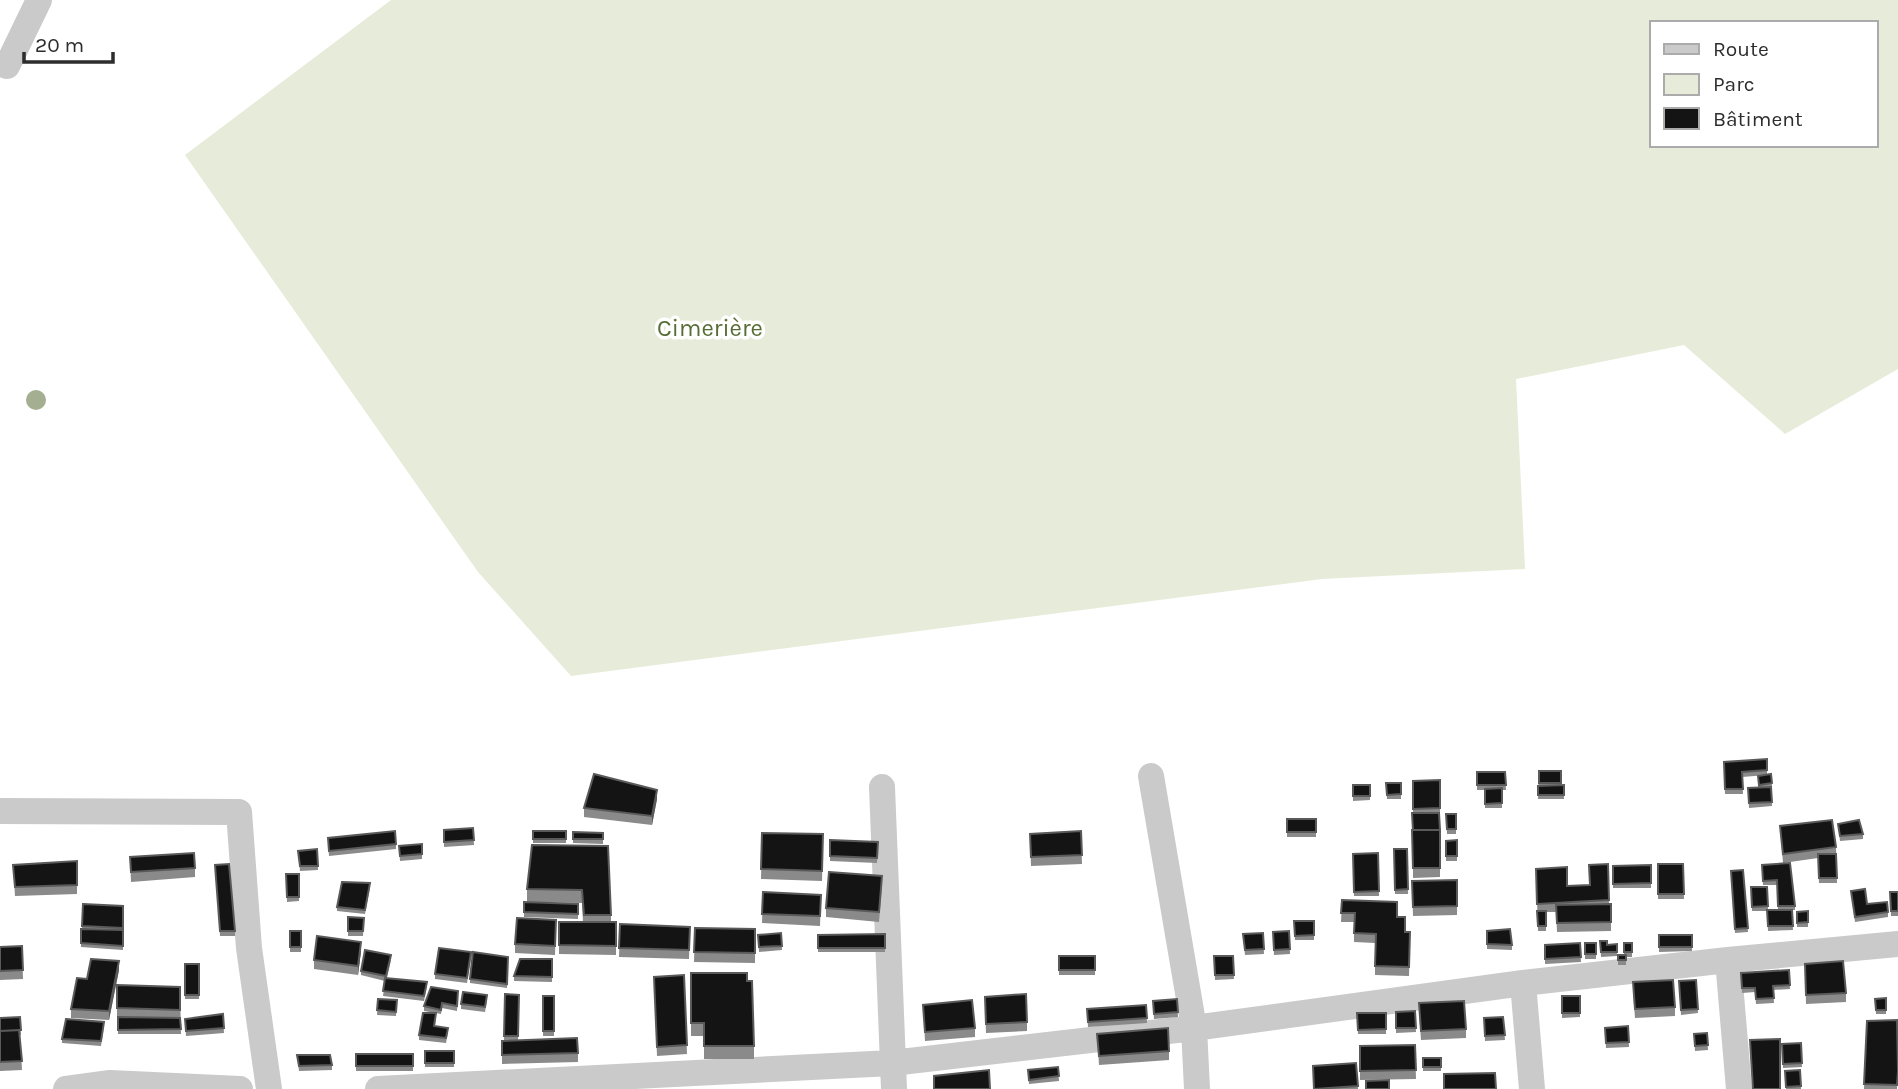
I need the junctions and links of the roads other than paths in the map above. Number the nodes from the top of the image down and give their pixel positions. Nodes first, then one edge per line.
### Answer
1 (39, 0) edge
2 (7, 66) dead end
3 (1151, 776) dead end
4 (882, 787) dead end
5 (0, 811) edge
6 (1898, 944) edge
7 (1728, 960) junction
8 (1523, 983) junction
9 (1194, 1028) junction
10 (893, 1076) edge
11 (66, 1089) edge
12 (240, 1089) edge
13 (269, 1089) edge
14 (378, 1089) edge
15 (1197, 1089) edge
16 (1532, 1089) edge
17 (1739, 1089) edge

1 - 2 street
3 - 9 street
4 - 10 street
5 - 13 street
6 - 7 street
7 - 8 street
7 - 17 street
8 - 9 street
8 - 16 street
9 - 10 street
9 - 15 street
10 - 14 street
11 - 12 street

